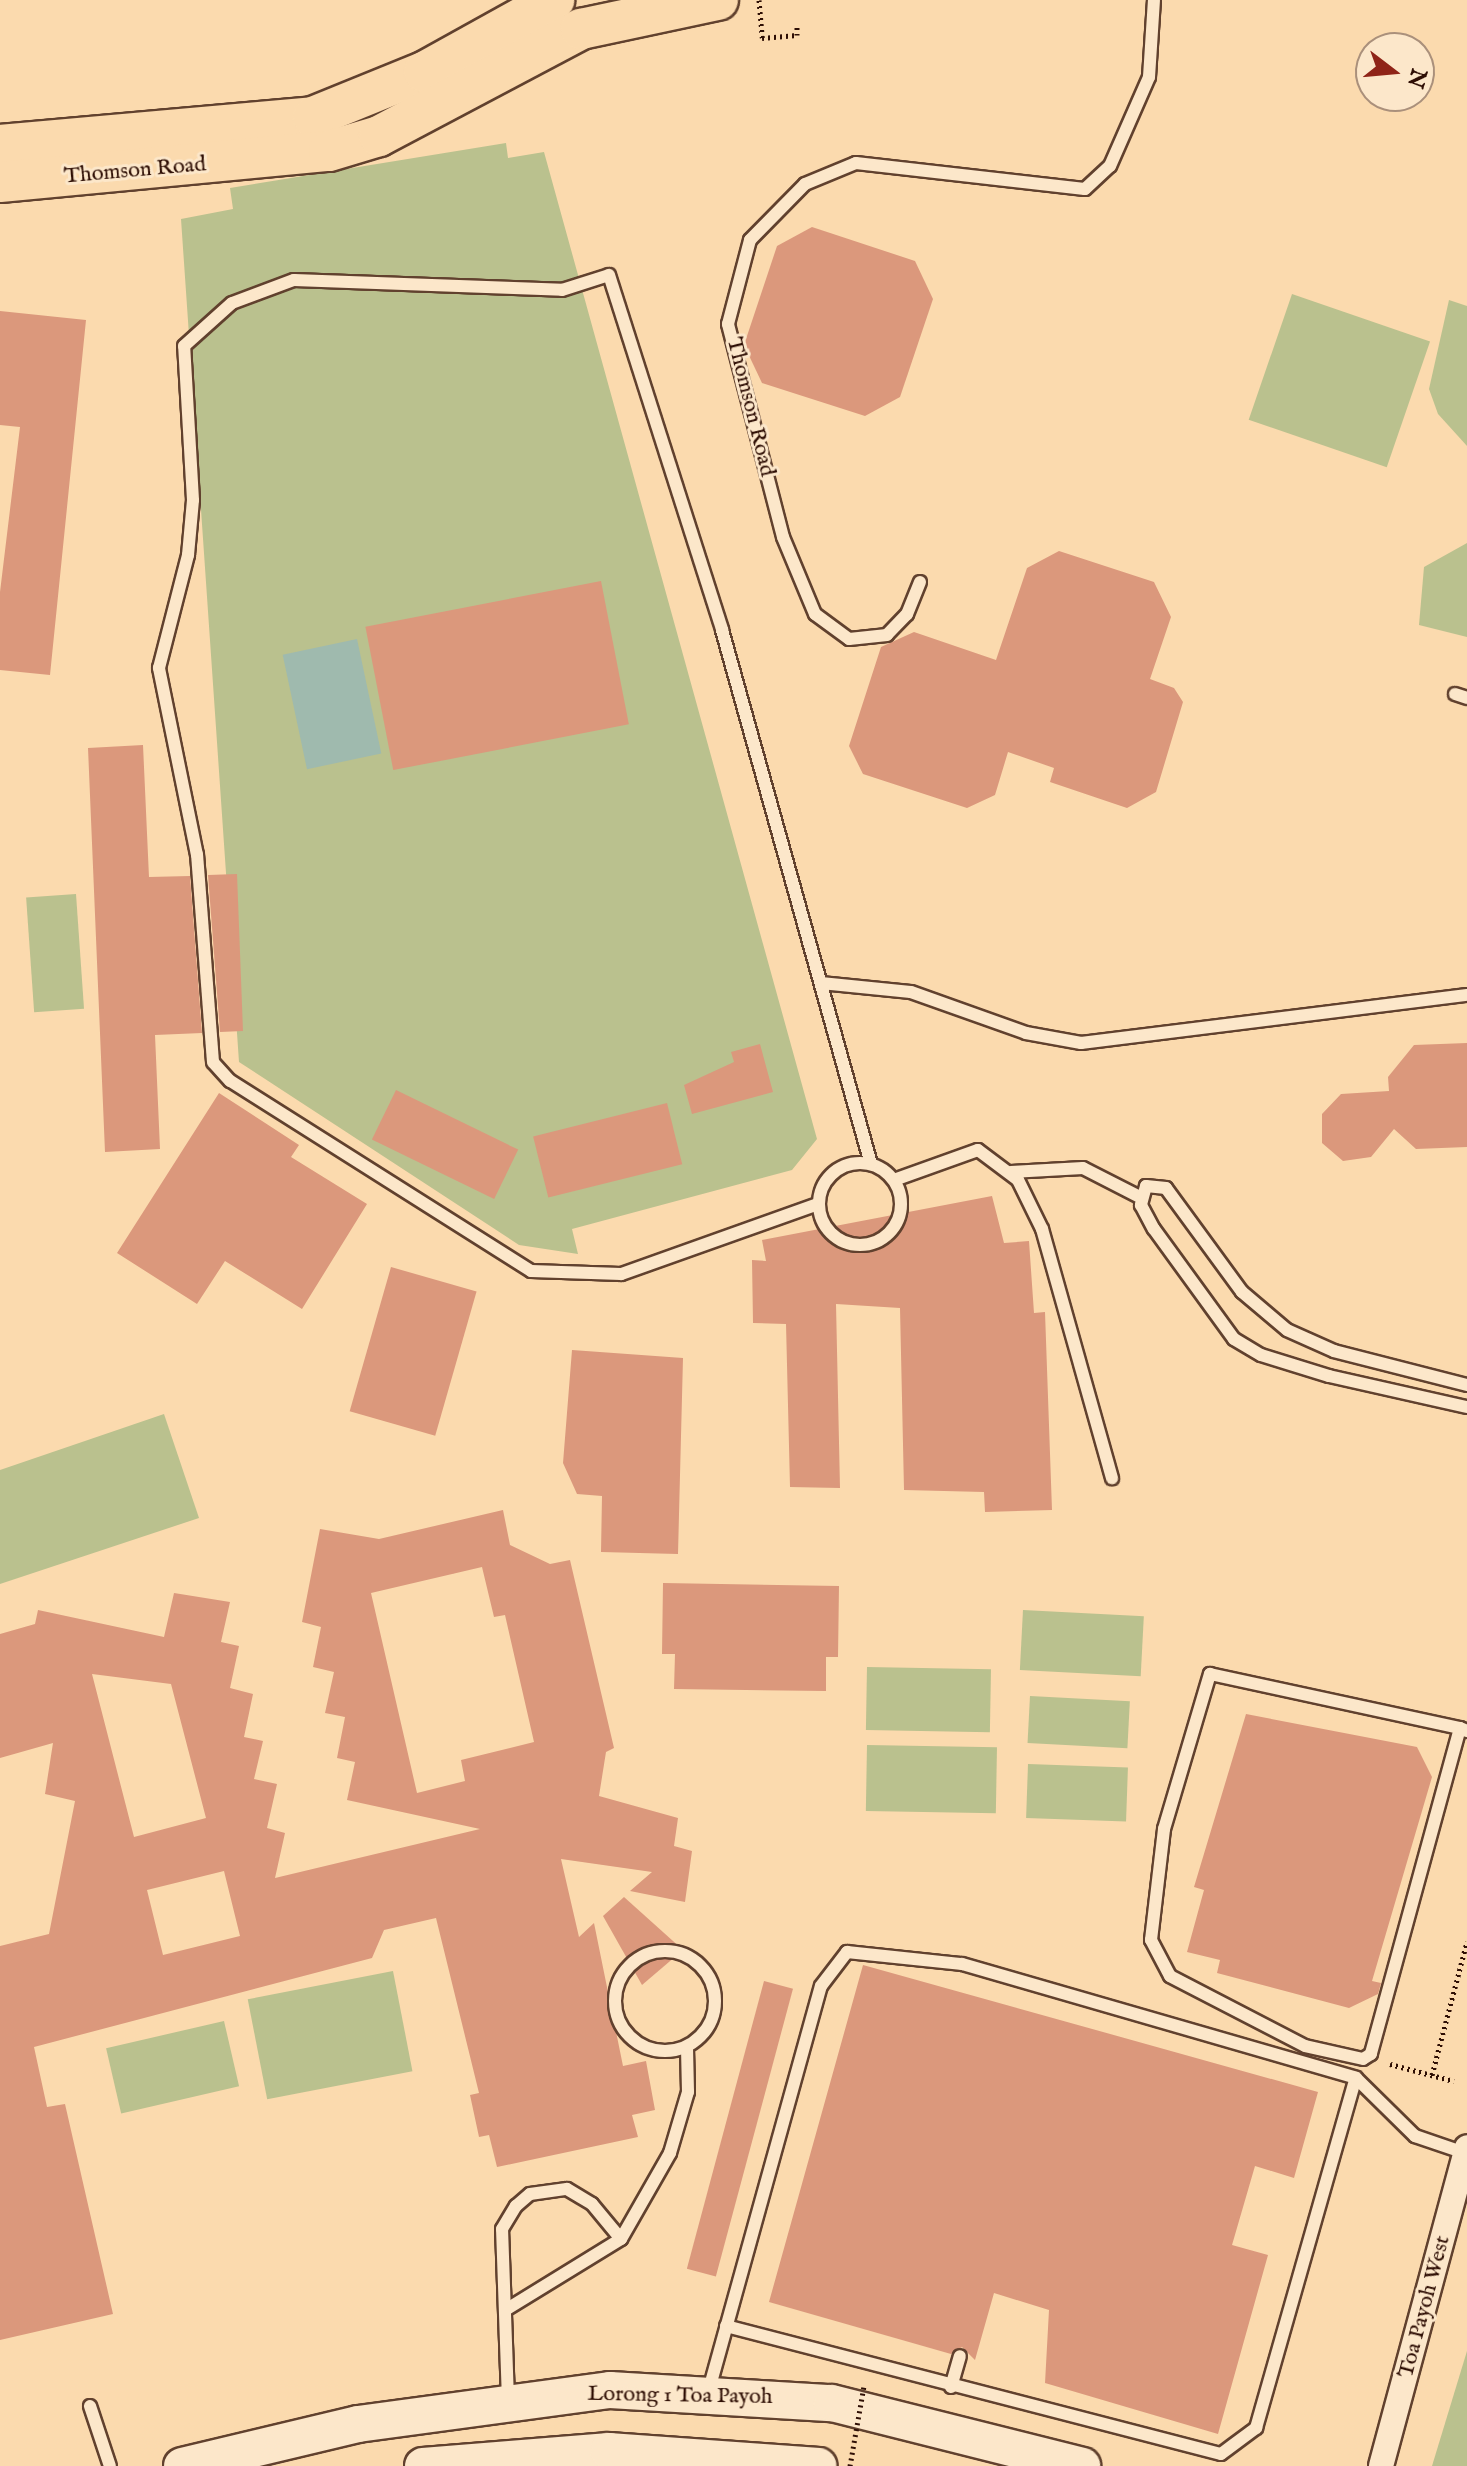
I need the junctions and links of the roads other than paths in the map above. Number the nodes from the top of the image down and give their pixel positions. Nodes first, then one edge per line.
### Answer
1 (554, 0) edge
2 (718, 0) edge
3 (1154, 0) edge
4 (0, 145) edge
5 (0, 182) edge
6 (920, 582) dead end
7 (821, 983) junction
8 (1467, 995) edge
9 (871, 1164) junction
10 (1011, 1172) junction
11 (894, 1180) junction
12 (1140, 1197) junction
13 (818, 1204) junction
14 (1467, 1385) edge
15 (1467, 1407) edge
16 (1112, 1478) dead end
17 (1463, 1730) edge
18 (687, 2047) junction
19 (1356, 2078) junction
20 (1466, 2150) edge
21 (621, 2239) junction
22 (507, 2309) junction
23 (726, 2326) junction
24 (960, 2356) dead end
25 (951, 2387) junction
26 (708, 2393) junction
27 (508, 2402) junction
28 (90, 2406) dead end
29 (110, 2466) edge
30 (182, 2466) edge
31 (423, 2466) edge
32 (818, 2466) edge
33 (1082, 2466) edge
34 (1381, 2466) edge

1 - 4 main road, Thomson Road
2 - 5 main road, Thomson Road
3 - 6 lane, Thomson Road
7 - 8 lane
7 - 9 lane
7 - 13 lane
9 - 11 lane
9 - 13 lane
10 - 11 lane
10 - 12 lane
10 - 16 lane
11 - 13 lane
12 - 14 lane
12 - 15 lane
17 - 17 lane
18 - 18 lane
18 - 21 lane
19 - 20 lane
19 - 23 lane
19 - 25 lane
20 - 34 street, Toa Payoh West
21 - 22 lane
21 - 22 lane
22 - 27 lane
23 - 25 lane
23 - 26 lane
24 - 25 lane
26 - 27 main road, Lorong 1 Toa Payoh
26 - 33 main road, Lorong 1 Toa Payoh
27 - 30 main road, Lorong 1 Toa Payoh
28 - 29 lane
31 - 32 main road

